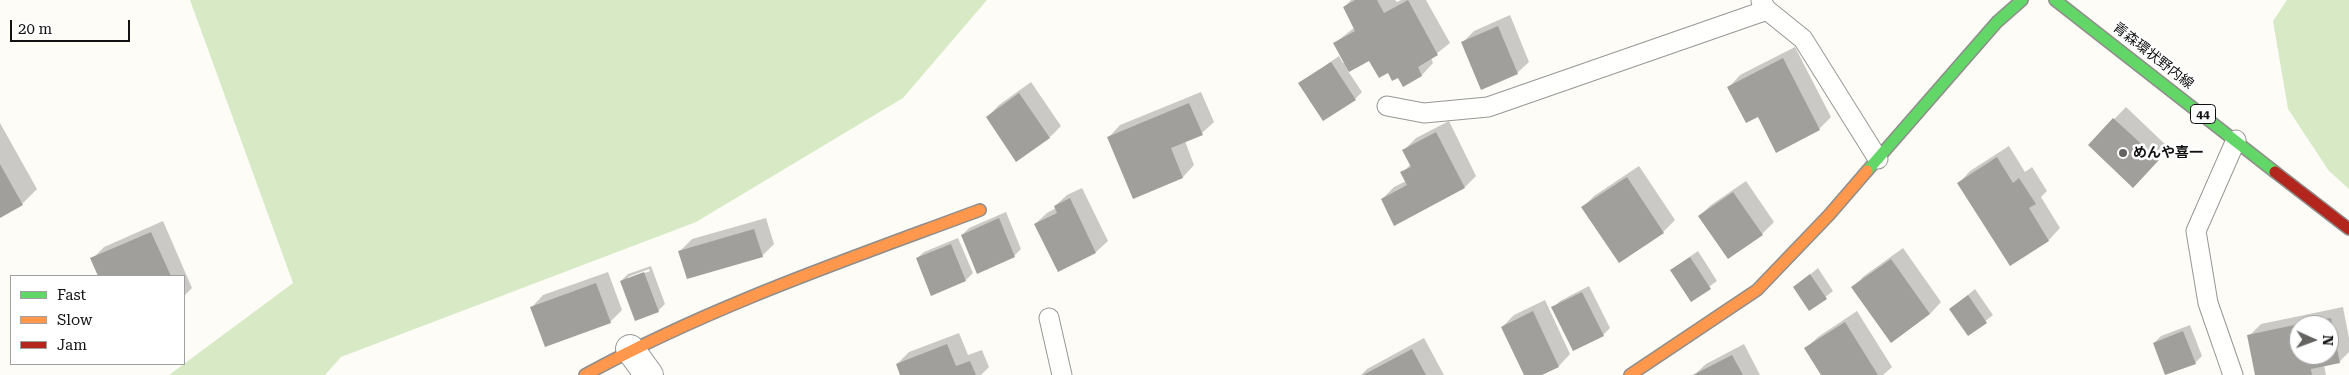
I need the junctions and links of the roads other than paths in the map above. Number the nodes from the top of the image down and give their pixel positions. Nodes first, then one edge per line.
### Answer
1 (2022, 0) edge
2 (2055, 0) edge
3 (1764, 5) edge
4 (1386, 106) dead end
5 (2236, 140) junction
6 (1878, 159) junction
7 (980, 210) dead end
8 (2349, 229) edge
9 (1049, 318) dead end
10 (630, 349) junction
11 (585, 375) edge
12 (649, 375) edge
13 (1062, 375) edge
14 (1630, 375) edge
15 (2233, 375) edge

1 - 6 street
2 - 5 street, 青森環状野内線 / 44
3 - 4 lane
3 - 6 lane
5 - 8 street, 青森環状野内線 / 44
5 - 15 lane
6 - 14 street
7 - 10 street
9 - 13 lane
10 - 11 street
10 - 12 street

